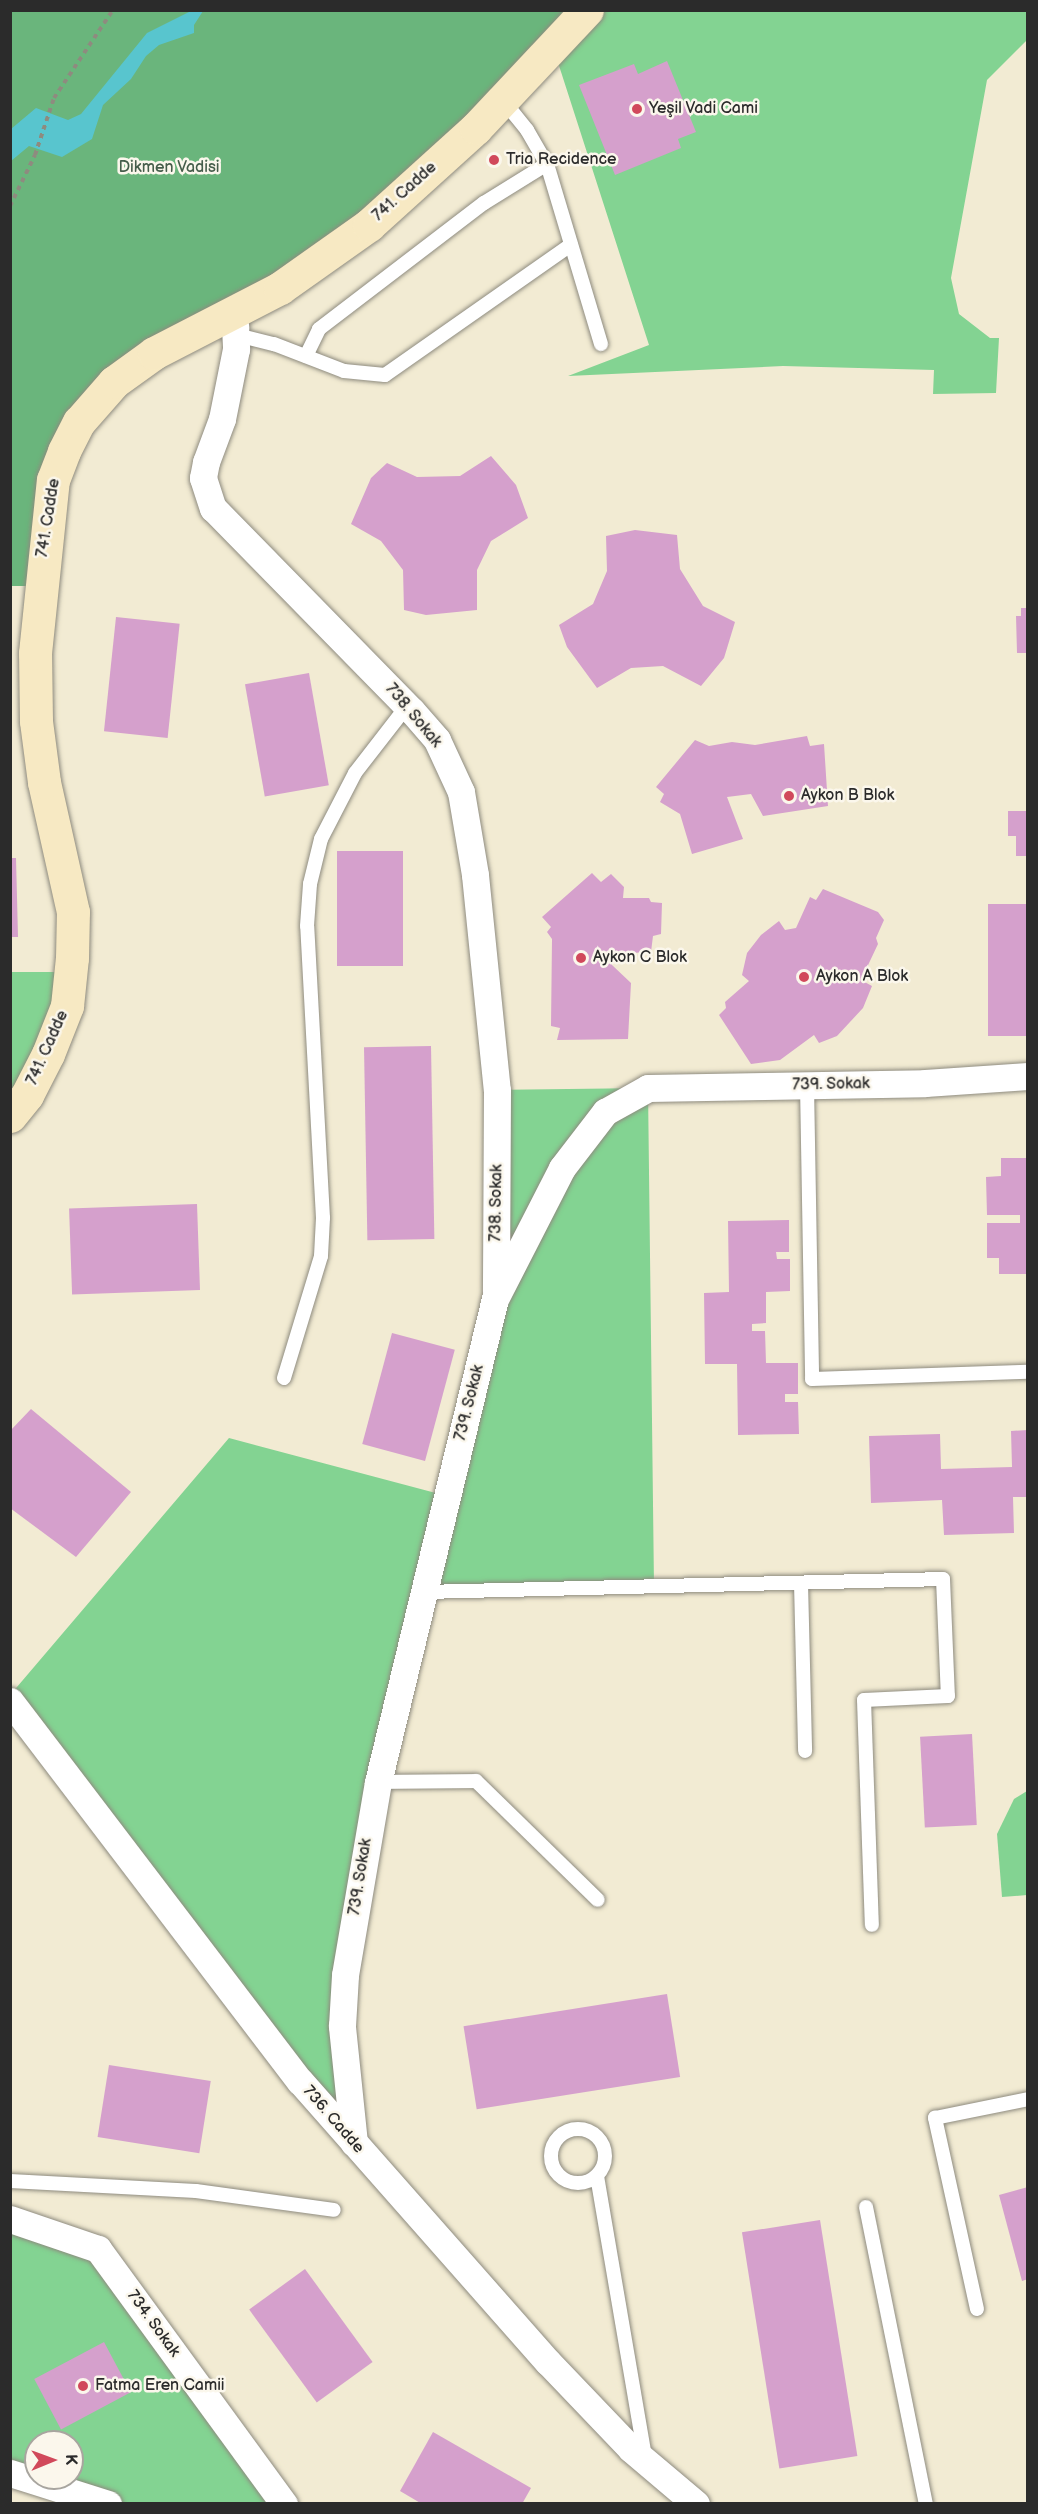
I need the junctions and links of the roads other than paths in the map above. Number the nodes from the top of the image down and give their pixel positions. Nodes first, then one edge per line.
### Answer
1 (587, 10) edge
2 (502, 99) junction
3 (546, 164) junction
4 (571, 245) junction
5 (230, 325) junction
6 (601, 344) dead end
7 (306, 356) junction
8 (407, 706) junction
9 (1028, 1076) edge
10 (807, 1085) junction
11 (10, 1116) edge
12 (495, 1299) junction
13 (1028, 1372) edge
14 (284, 1378) dead end
15 (801, 1583) junction
16 (424, 1592) junction
17 (10, 1701) edge
18 (805, 1751) dead end
19 (378, 1782) junction
20 (598, 1900) dead end
21 (872, 1925) dead end
22 (1028, 2099) edge
23 (354, 2143) junction
24 (597, 2176) dead end
25 (10, 2181) edge
26 (866, 2206) dead end
27 (334, 2210) dead end
28 (10, 2219) edge
29 (977, 2309) dead end
30 (645, 2462) junction
31 (10, 2473) edge
32 (108, 2504) edge
33 (284, 2504) edge
34 (696, 2504) edge
35 (926, 2504) edge

1 - 2 street, 741. Cadde
2 - 3 lane
2 - 5 street, 741. Cadde
3 - 4 lane
3 - 7 lane
4 - 6 lane
4 - 7 lane
5 - 7 lane
5 - 8 street, 738. Sokak
5 - 11 street, 741. Cadde
8 - 12 street, 738. Sokak
8 - 14 lane
9 - 10 street, 739. Sokak
10 - 12 street, 739. Sokak
10 - 13 lane
12 - 16 street, 739. Sokak
15 - 16 lane
15 - 18 lane
15 - 21 lane
16 - 19 street, 739. Sokak
17 - 23 street, 736. Cadde
19 - 20 lane
19 - 23 street, 739. Sokak
22 - 29 lane
23 - 30 street, 736. Cadde
24 - 30 lane
25 - 27 lane
26 - 35 lane
28 - 33 street, 734. Sokak
30 - 34 street, 736. Cadde
31 - 32 street

